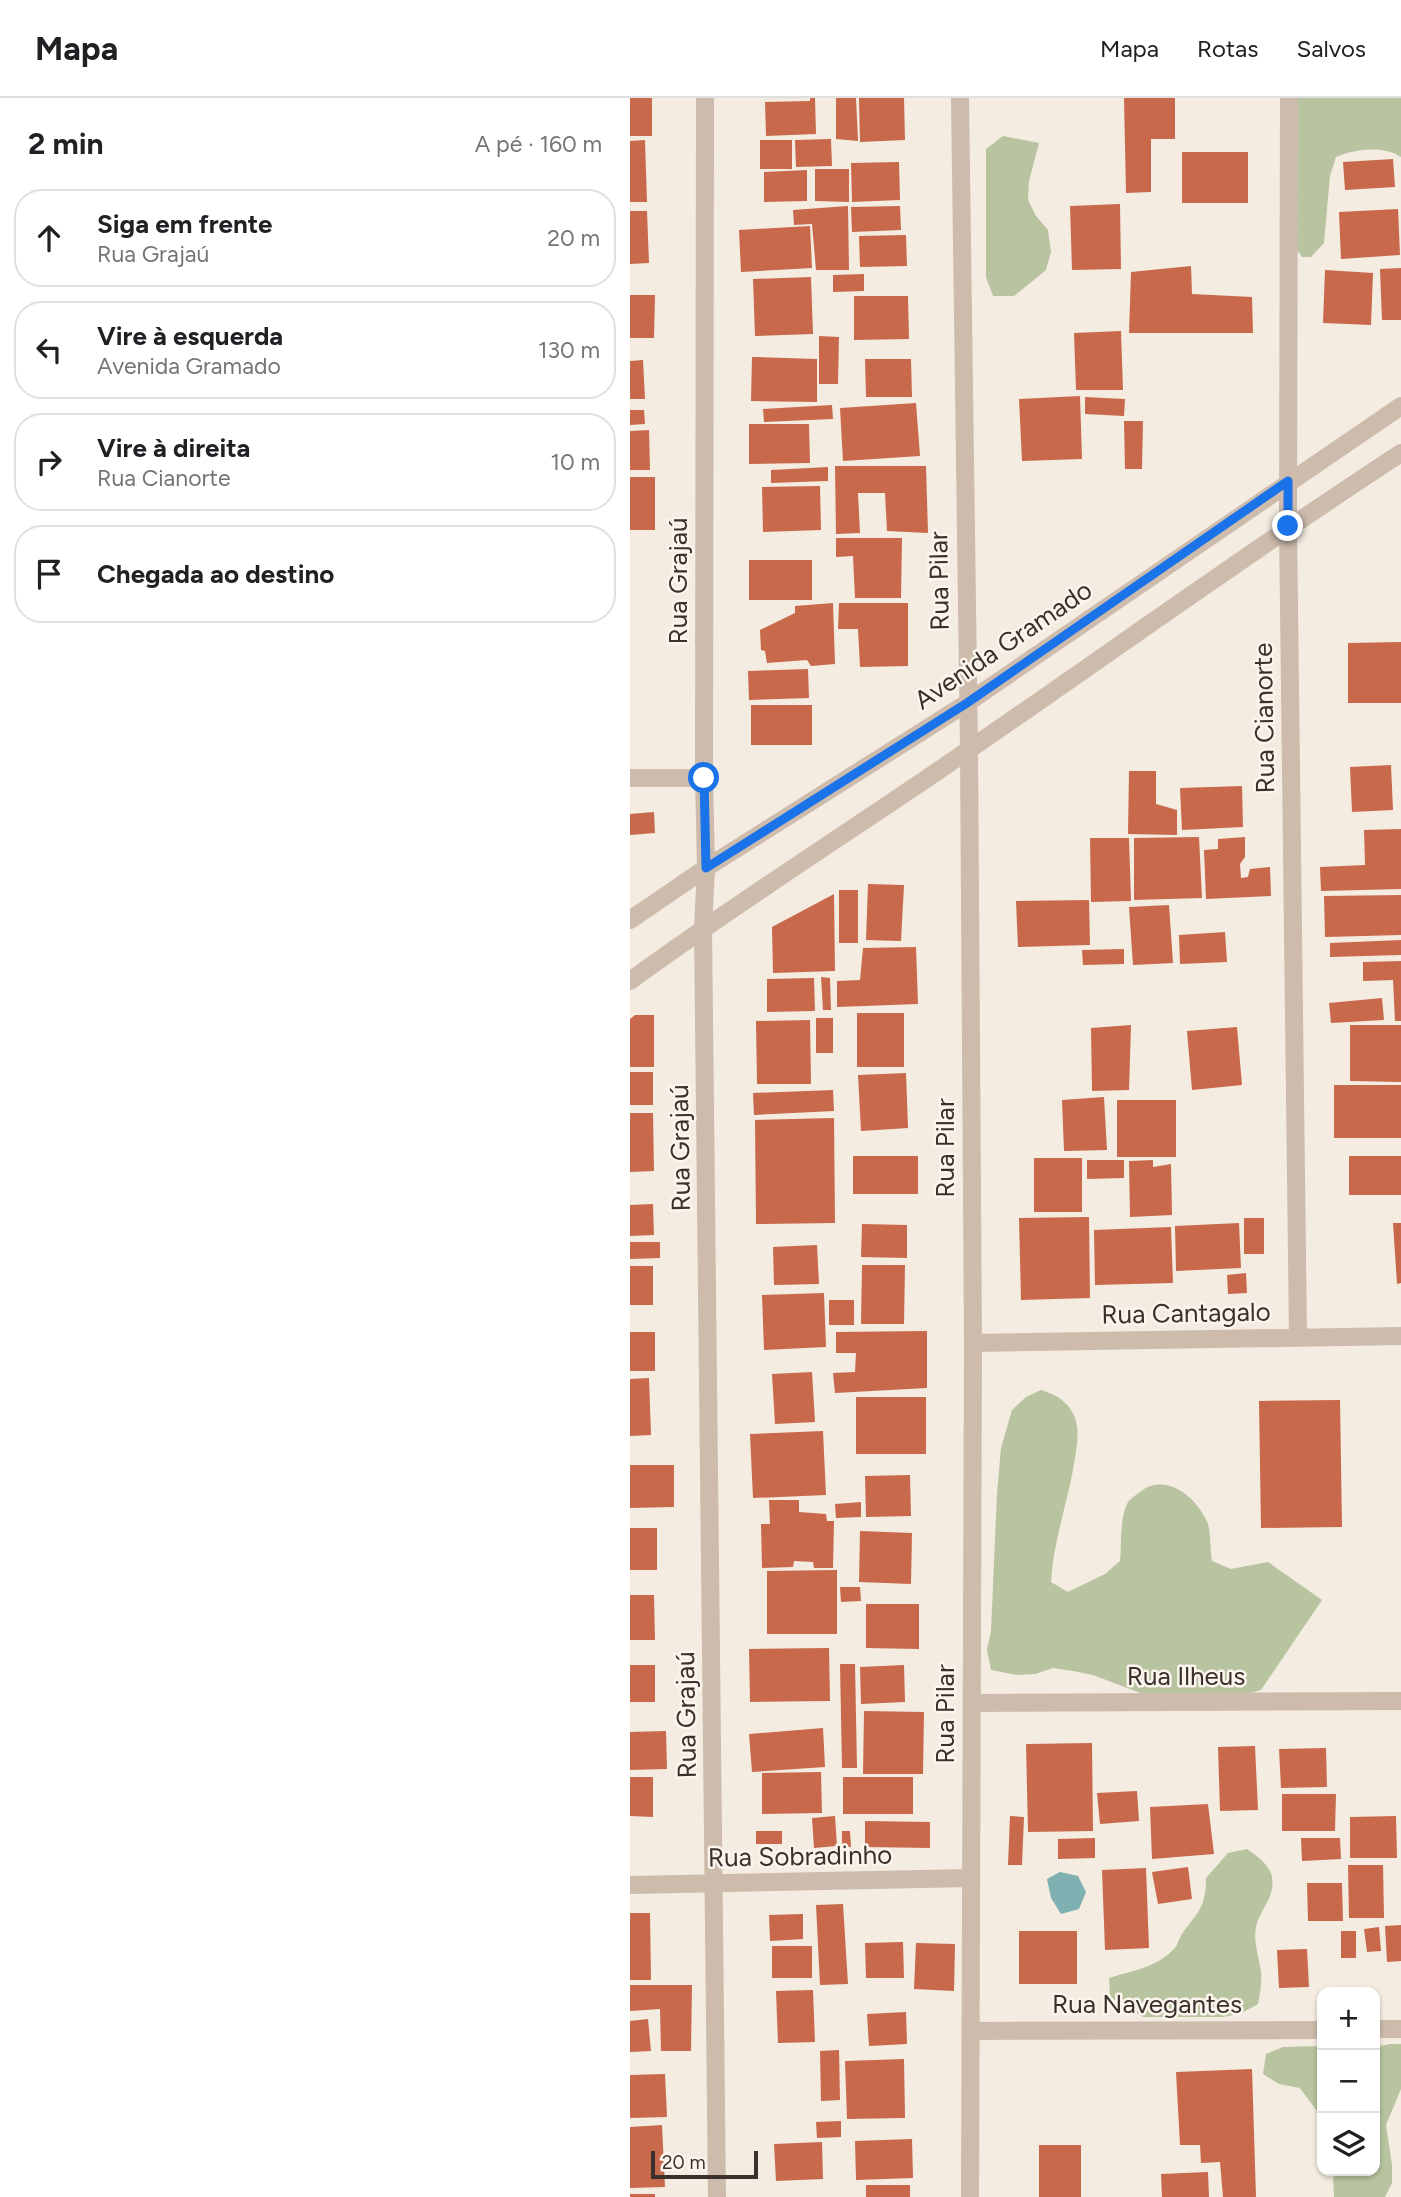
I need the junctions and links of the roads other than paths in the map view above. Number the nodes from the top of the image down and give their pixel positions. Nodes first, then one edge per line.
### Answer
1 (705, 98) edge
2 (960, 98) edge
3 (1289, 98) edge
4 (1401, 406) edge
5 (1401, 453) edge
6 (1288, 481) junction
7 (1288, 526) junction
8 (967, 703) junction
9 (969, 750) junction
10 (630, 778) edge
11 (704, 778) junction
12 (706, 868) junction
13 (630, 920) edge
14 (704, 928) junction
15 (630, 981) edge
16 (1401, 1336) edge
17 (1298, 1338) junction
18 (972, 1343) junction
19 (1401, 1701) edge
20 (972, 1703) junction
21 (970, 1878) junction
22 (714, 1884) junction
23 (630, 1885) edge
24 (1380, 2029) edge
25 (1401, 2029) edge
26 (1317, 2030) edge
27 (971, 2031) junction
28 (717, 2197) edge
29 (970, 2197) edge

1 - 11 street, Rua Grajaú
2 - 8 street, Rua Pilar
3 - 6 street, Rua Cianorte
4 - 6 street, Avenida Gramado
5 - 7 street
6 - 7 street, Rua Cianorte
6 - 8 street, Avenida Gramado
7 - 9 street
7 - 17 street, Rua Cianorte
8 - 9 street, Rua Pilar
8 - 12 street, Avenida Gramado
9 - 14 street
9 - 18 street, Rua Pilar
10 - 11 street
11 - 12 street, Rua Grajaú
12 - 13 street, Avenida Gramado
12 - 14 street, Rua Grajaú
14 - 15 street
14 - 22 street, Rua Grajaú
16 - 17 street, Rua Cantagalo
17 - 18 street, Rua Cantagalo
18 - 20 street, Rua Pilar
19 - 20 street, Rua Ilheus
20 - 21 street, Rua Pilar
21 - 22 street, Rua Sobradinho
21 - 27 street, Rua Pilar
22 - 23 street, Rua Sobradinho
22 - 28 street, Rua Grajaú
24 - 25 street
26 - 27 street, Rua Navegantes
27 - 29 street, Rua Pilar

